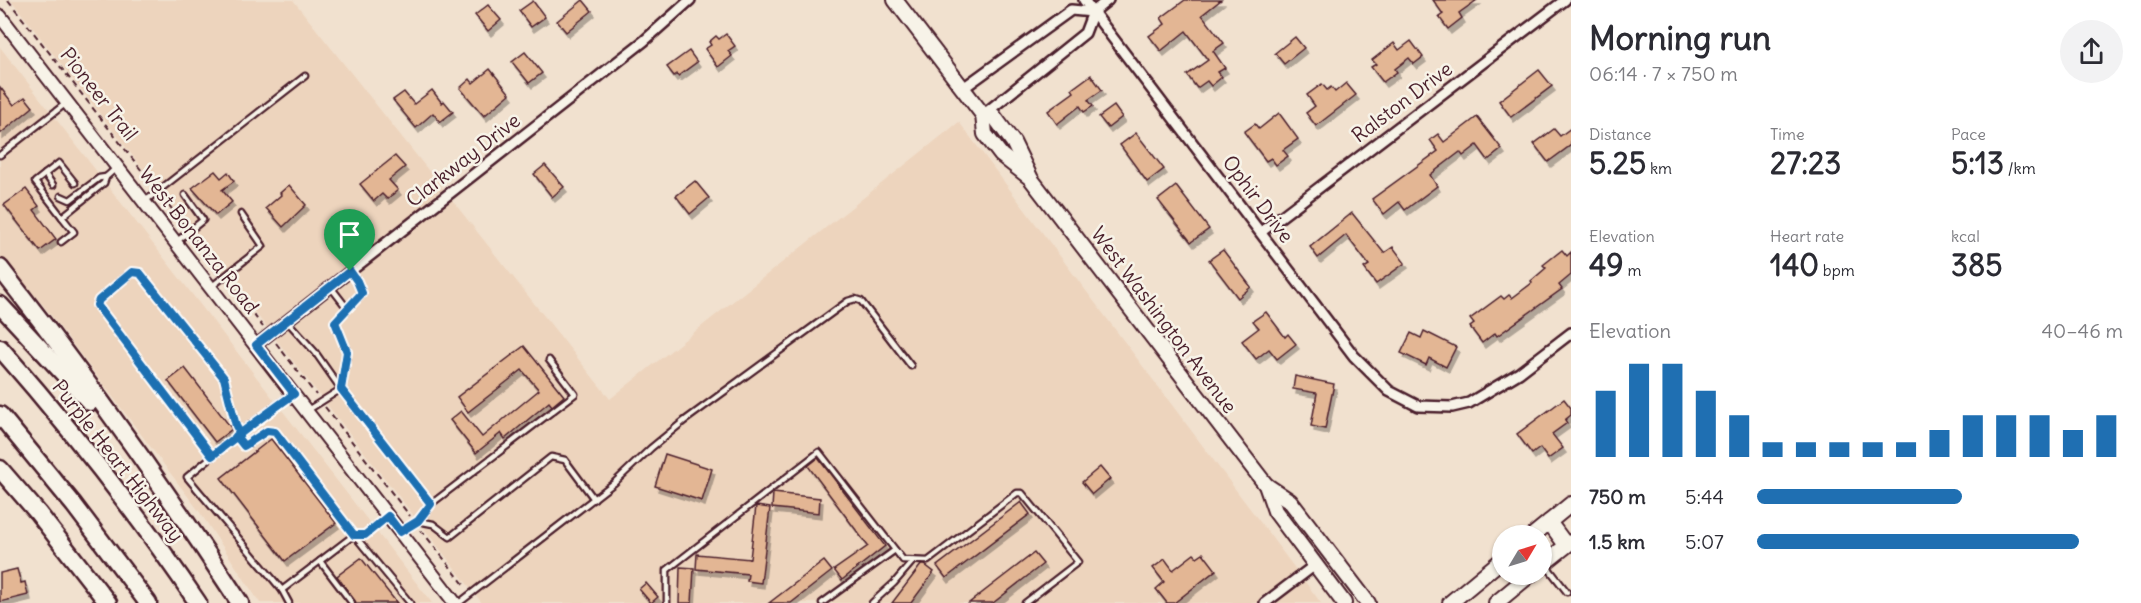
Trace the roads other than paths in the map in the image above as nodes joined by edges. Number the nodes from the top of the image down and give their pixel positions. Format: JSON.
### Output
{"nodes":[{"id":1,"x":690,"y":0,"type":"edge"},
{"id":2,"x":894,"y":0,"type":"edge"},
{"id":3,"x":1084,"y":0,"type":"edge"},
{"id":4,"x":1108,"y":0,"type":"edge"},
{"id":5,"x":1565,"y":0,"type":"edge"},
{"id":6,"x":1093,"y":12,"type":"junction"},
{"id":7,"x":0,"y":16,"type":"edge"},
{"id":8,"x":305,"y":76,"type":"dead end"},
{"id":9,"x":963,"y":89,"type":"junction"},
{"id":10,"x":67,"y":103,"type":"junction"},
{"id":11,"x":983,"y":115,"type":"junction"},
{"id":12,"x":0,"y":155,"type":"edge"},
{"id":13,"x":117,"y":167,"type":"junction"},
{"id":14,"x":45,"y":174,"type":"junction"},
{"id":15,"x":106,"y":177,"type":"junction"},
{"id":16,"x":75,"y":183,"type":"dead end"},
{"id":17,"x":53,"y":185,"type":"dead end"},
{"id":18,"x":185,"y":195,"type":"dead end"},
{"id":19,"x":62,"y":196,"type":"dead end"},
{"id":20,"x":144,"y":202,"type":"junction"},
{"id":21,"x":241,"y":214,"type":"dead end"},
{"id":22,"x":62,"y":217,"type":"junction"},
{"id":23,"x":1261,"y":232,"type":"junction"},
{"id":24,"x":61,"y":242,"type":"dead end"},
{"id":25,"x":176,"y":242,"type":"junction"},
{"id":26,"x":0,"y":268,"type":"edge"},
{"id":27,"x":350,"y":271,"type":"junction"},
{"id":28,"x":330,"y":286,"type":"junction"},
{"id":29,"x":211,"y":287,"type":"junction"},
{"id":30,"x":0,"y":305,"type":"edge"},
{"id":31,"x":347,"y":308,"type":"junction"},
{"id":32,"x":286,"y":321,"type":"junction"},
{"id":33,"x":1571,"y":333,"type":"edge"},
{"id":34,"x":0,"y":341,"type":"edge"},
{"id":35,"x":256,"y":345,"type":"junction"},
{"id":36,"x":0,"y":348,"type":"edge"},
{"id":37,"x":549,"y":360,"type":"dead end"},
{"id":38,"x":911,"y":366,"type":"dead end"},
{"id":39,"x":32,"y":384,"type":"junction"},
{"id":40,"x":341,"y":389,"type":"junction"},
{"id":41,"x":294,"y":394,"type":"junction"},
{"id":42,"x":307,"y":411,"type":"junction"},
{"id":43,"x":0,"y":415,"type":"edge"},
{"id":44,"x":238,"y":434,"type":"junction"},
{"id":45,"x":136,"y":451,"type":"junction"},
{"id":46,"x":212,"y":456,"type":"junction"},
{"id":47,"x":0,"y":469,"type":"edge"},
{"id":48,"x":1266,"y":485,"type":"junction"},
{"id":49,"x":594,"y":499,"type":"junction"},
{"id":50,"x":431,"y":504,"type":"junction"},
{"id":51,"x":1571,"y":504,"type":"edge"},
{"id":52,"x":388,"y":516,"type":"junction"},
{"id":53,"x":416,"y":522,"type":"junction"},
{"id":54,"x":1549,"y":522,"type":"junction"},
{"id":55,"x":1545,"y":525,"type":"edge"},
{"id":56,"x":400,"y":532,"type":"junction"},
{"id":57,"x":354,"y":535,"type":"junction"},
{"id":58,"x":1569,"y":544,"type":"edge"},
{"id":59,"x":895,"y":550,"type":"junction"},
{"id":60,"x":1552,"y":557,"type":"edge"},
{"id":61,"x":320,"y":561,"type":"junction"},
{"id":62,"x":913,"y":561,"type":"junction"},
{"id":63,"x":1315,"y":565,"type":"junction"},
{"id":64,"x":1492,"y":569,"type":"edge"},
{"id":65,"x":1552,"y":574,"type":"edge"},
{"id":66,"x":1518,"y":585,"type":"edge"},
{"id":67,"x":282,"y":590,"type":"junction"},
{"id":68,"x":1567,"y":592,"type":"dead end"},
{"id":69,"x":1341,"y":602,"type":"edge"},
{"id":70,"x":108,"y":603,"type":"edge"},
{"id":71,"x":148,"y":603,"type":"edge"},
{"id":72,"x":198,"y":603,"type":"edge"},
{"id":73,"x":240,"y":603,"type":"edge"},
{"id":74,"x":290,"y":603,"type":"edge"},
{"id":75,"x":352,"y":603,"type":"edge"},
{"id":76,"x":410,"y":603,"type":"edge"},
{"id":77,"x":457,"y":603,"type":"edge"},
{"id":78,"x":668,"y":603,"type":"edge"},
{"id":79,"x":822,"y":603,"type":"edge"},
{"id":80,"x":872,"y":603,"type":"edge"},
{"id":81,"x":1025,"y":603,"type":"edge"},
{"id":82,"x":1265,"y":603,"type":"edge"},
{"id":83,"x":1368,"y":603,"type":"edge"},
{"id":84,"x":1450,"y":603,"type":"edge"},
{"id":85,"x":1496,"y":603,"type":"edge"}],
"edges":[{"from":1,"to":27,"type":"street","name":"Clarkway Drive"},
{"from":2,"to":9,"type":"main road","name":"West Washington Avenue"},
{"from":3,"to":6,"type":"street","name":"Ophir Drive"},
{"from":4,"to":6,"type":"street"},
{"from":5,"to":23,"type":"street","name":"Ralston Drive"},
{"from":6,"to":9,"type":"street"},
{"from":6,"to":11,"type":"street"},
{"from":6,"to":23,"type":"street","name":"Ophir Drive"},
{"from":7,"to":10,"type":"main road","name":"West Bonanza Road"},
{"from":8,"to":20,"type":"lane"},
{"from":9,"to":11,"type":"main road","name":"West Washington Avenue"},
{"from":10,"to":12,"type":"lane"},
{"from":10,"to":13,"type":"main road","name":"West Bonanza Road"},
{"from":11,"to":48,"type":"main road","name":"West Washington Avenue"},
{"from":13,"to":15,"type":"lane"},
{"from":13,"to":20,"type":"main road","name":"West Bonanza Road"},
{"from":14,"to":16,"type":"lane"},
{"from":14,"to":17,"type":"lane"},
{"from":14,"to":22,"type":"lane"},
{"from":15,"to":19,"type":"lane"},
{"from":15,"to":22,"type":"lane"},
{"from":18,"to":25,"type":"lane"},
{"from":20,"to":25,"type":"main road","name":"West Bonanza Road"},
{"from":21,"to":29,"type":"lane"},
{"from":22,"to":24,"type":"lane"},
{"from":23,"to":33,"type":"street","name":"Ophir Drive"},
{"from":25,"to":29,"type":"main road","name":"West Bonanza Road"},
{"from":26,"to":45,"type":"highway"},
{"from":27,"to":28,"type":"street","name":"Clarkway Drive"},
{"from":27,"to":31,"type":"lane"},
{"from":28,"to":31,"type":"lane"},
{"from":28,"to":32,"type":"street","name":"Clarkway Drive"},
{"from":29,"to":35,"type":"main road","name":"West Bonanza Road"},
{"from":30,"to":45,"type":"highway"},
{"from":31,"to":40,"type":"lane"},
{"from":32,"to":35,"type":"street","name":"Clarkway Drive"},
{"from":32,"to":40,"type":"lane"},
{"from":34,"to":39,"type":"highway"},
{"from":35,"to":41,"type":"main road","name":"West Bonanza Road"},
{"from":36,"to":39,"type":"highway","name":"Purple Heart Highway"},
{"from":37,"to":50,"type":"lane"},
{"from":38,"to":49,"type":"lane"},
{"from":39,"to":72,"type":"highway","name":"Purple Heart Highway"},
{"from":40,"to":42,"type":"lane"},
{"from":40,"to":50,"type":"lane"},
{"from":41,"to":42,"type":"main road","name":"West Bonanza Road"},
{"from":41,"to":44,"type":"lane"},
{"from":42,"to":52,"type":"main road","name":"West Bonanza Road"},
{"from":43,"to":71,"type":"highway"},
{"from":44,"to":46,"type":"lane"},
{"from":44,"to":46,"type":"lane"},
{"from":44,"to":57,"type":"lane"},
{"from":45,"to":73,"type":"highway"},
{"from":46,"to":67,"type":"lane"},
{"from":47,"to":70,"type":"highway"},
{"from":48,"to":63,"type":"main road","name":"West Washington Avenue"},
{"from":48,"to":83,"type":"main road","name":"West Washington Avenue"},
{"from":49,"to":53,"type":"lane"},
{"from":49,"to":77,"type":"lane"},
{"from":50,"to":53,"type":"lane"},
{"from":51,"to":54,"type":"main road"},
{"from":52,"to":56,"type":"main road","name":"West Bonanza Road"},
{"from":52,"to":57,"type":"lane"},
{"from":53,"to":56,"type":"lane"},
{"from":54,"to":55,"type":"main road"},
{"from":54,"to":58,"type":"main road"},
{"from":56,"to":77,"type":"main road","name":"West Bonanza Road"},
{"from":57,"to":61,"type":"lane"},
{"from":57,"to":76,"type":"lane"},
{"from":58,"to":60,"type":"main road"},
{"from":59,"to":62,"type":"lane"},
{"from":59,"to":78,"type":"lane"},
{"from":59,"to":79,"type":"lane"},
{"from":61,"to":67,"type":"lane"},
{"from":61,"to":75,"type":"lane"},
{"from":62,"to":80,"type":"lane"},
{"from":62,"to":81,"type":"lane"},
{"from":63,"to":69,"type":"main road","name":"West Washington Avenue"},
{"from":63,"to":82,"type":"street"},
{"from":64,"to":84,"type":"main road"},
{"from":65,"to":68,"type":"lane"},
{"from":66,"to":85,"type":"main road"},
{"from":67,"to":74,"type":"lane"}]}
